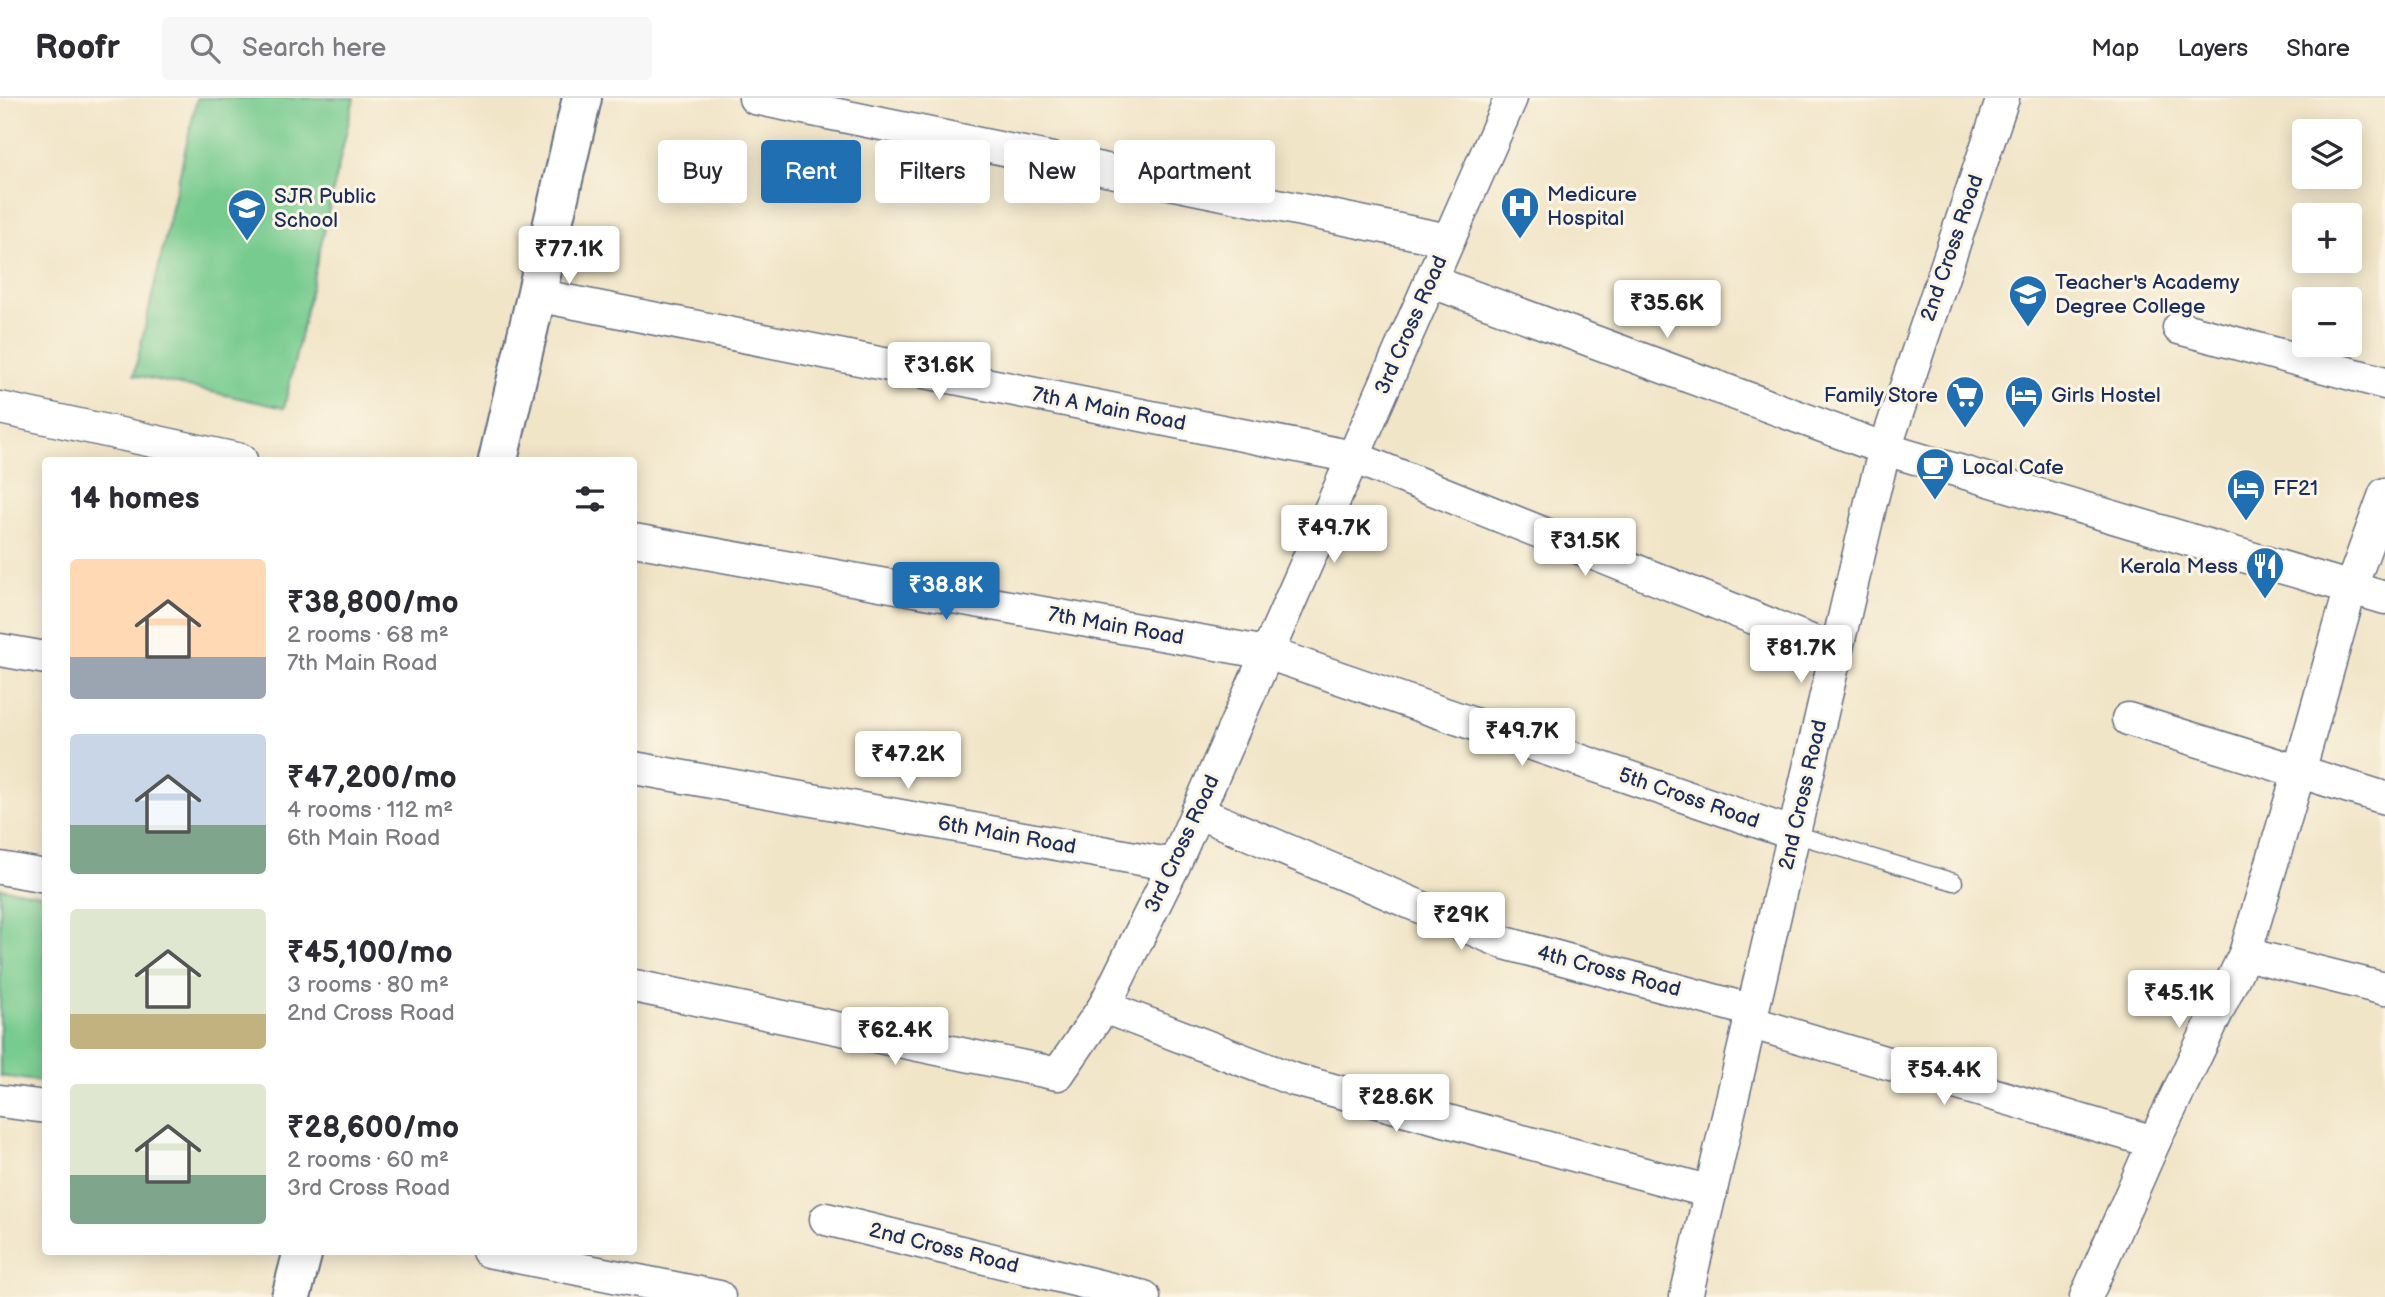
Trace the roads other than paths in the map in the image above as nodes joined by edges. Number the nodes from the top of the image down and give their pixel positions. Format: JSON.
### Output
{"nodes":[{"id":1,"x":582,"y":98,"type":"edge"},
{"id":2,"x":755,"y":98,"type":"edge"},
{"id":3,"x":1511,"y":98,"type":"edge"},
{"id":4,"x":2003,"y":98,"type":"edge"},
{"id":5,"x":1448,"y":240,"type":"junction"},
{"id":6,"x":1430,"y":281,"type":"junction"},
{"id":7,"x":536,"y":295,"type":"junction"},
{"id":8,"x":2179,"y":328,"type":"dead end"},
{"id":9,"x":2385,"y":383,"type":"edge"},
{"id":10,"x":0,"y":408,"type":"edge"},
{"id":11,"x":1885,"y":449,"type":"junction"},
{"id":12,"x":228,"y":457,"type":"edge"},
{"id":13,"x":499,"y":457,"type":"edge"},
{"id":14,"x":1353,"y":457,"type":"junction"},
{"id":15,"x":2385,"y":494,"type":"edge"},
{"id":16,"x":637,"y":541,"type":"edge"},
{"id":17,"x":2351,"y":587,"type":"junction"},
{"id":18,"x":2385,"y":598,"type":"edge"},
{"id":19,"x":0,"y":650,"type":"edge"},
{"id":20,"x":1836,"y":651,"type":"junction"},
{"id":21,"x":1267,"y":653,"type":"junction"},
{"id":22,"x":42,"y":657,"type":"edge"},
{"id":23,"x":2128,"y":719,"type":"dead end"},
{"id":24,"x":637,"y":769,"type":"edge"},
{"id":25,"x":2299,"y":772,"type":"junction"},
{"id":26,"x":2385,"y":798,"type":"edge"},
{"id":27,"x":1197,"y":812,"type":"junction"},
{"id":28,"x":1794,"y":834,"type":"junction"},
{"id":29,"x":1174,"y":865,"type":"junction"},
{"id":30,"x":0,"y":868,"type":"edge"},
{"id":31,"x":42,"y":875,"type":"edge"},
{"id":32,"x":1954,"y":882,"type":"dead end"},
{"id":33,"x":2245,"y":954,"type":"junction"},
{"id":34,"x":637,"y":987,"type":"edge"},
{"id":35,"x":2385,"y":989,"type":"edge"},
{"id":36,"x":1104,"y":1007,"type":"junction"},
{"id":37,"x":1751,"y":1016,"type":"junction"},
{"id":38,"x":0,"y":1101,"type":"edge"},
{"id":39,"x":42,"y":1106,"type":"edge"},
{"id":40,"x":2154,"y":1142,"type":"junction"},
{"id":41,"x":1711,"y":1192,"type":"junction"},
{"id":42,"x":826,"y":1219,"type":"dead end"},
{"id":43,"x":302,"y":1255,"type":"edge"},
{"id":44,"x":508,"y":1255,"type":"edge"},
{"id":45,"x":291,"y":1297,"type":"edge"},
{"id":46,"x":719,"y":1297,"type":"edge"},
{"id":47,"x":1144,"y":1297,"type":"edge"},
{"id":48,"x":1686,"y":1297,"type":"edge"},
{"id":49,"x":2086,"y":1297,"type":"edge"}],
"edges":[{"from":1,"to":7,"type":"street"},
{"from":2,"to":5,"type":"street"},
{"from":3,"to":5,"type":"street","name":"3rd Cross Road"},
{"from":4,"to":11,"type":"street","name":"2nd Cross Road"},
{"from":5,"to":6,"type":"street","name":"3rd Cross Road"},
{"from":6,"to":11,"type":"street"},
{"from":6,"to":14,"type":"street","name":"3rd Cross Road"},
{"from":7,"to":13,"type":"street"},
{"from":7,"to":14,"type":"street","name":"7th A Main Road"},
{"from":8,"to":9,"type":"street"},
{"from":10,"to":12,"type":"street"},
{"from":11,"to":17,"type":"street"},
{"from":11,"to":20,"type":"street","name":"2nd Cross Road"},
{"from":14,"to":20,"type":"street","name":"7th A Main Road"},
{"from":14,"to":21,"type":"street","name":"3rd Cross Road"},
{"from":15,"to":17,"type":"street"},
{"from":16,"to":21,"type":"street","name":"7th Main Road"},
{"from":17,"to":18,"type":"street"},
{"from":17,"to":25,"type":"street"},
{"from":19,"to":22,"type":"street"},
{"from":20,"to":28,"type":"street","name":"2nd Cross Road"},
{"from":21,"to":27,"type":"street","name":"3rd Cross Road"},
{"from":21,"to":28,"type":"street","name":"5th Cross Road"},
{"from":23,"to":25,"type":"street"},
{"from":24,"to":29,"type":"street","name":"6th Main Road"},
{"from":25,"to":26,"type":"street"},
{"from":25,"to":33,"type":"street"},
{"from":27,"to":29,"type":"street","name":"3rd Cross Road"},
{"from":27,"to":37,"type":"street","name":"4th Cross Road"},
{"from":28,"to":32,"type":"lane"},
{"from":28,"to":37,"type":"street","name":"2nd Cross Road"},
{"from":29,"to":36,"type":"street","name":"3rd Cross Road"},
{"from":30,"to":31,"type":"street"},
{"from":33,"to":35,"type":"street"},
{"from":33,"to":40,"type":"street"},
{"from":34,"to":36,"type":"street","name":"3rd Cross Road"},
{"from":36,"to":41,"type":"street"},
{"from":37,"to":40,"type":"street","name":"4th Cross Road"},
{"from":37,"to":41,"type":"street","name":"2nd Cross Road"},
{"from":38,"to":39,"type":"street"},
{"from":40,"to":49,"type":"street"},
{"from":41,"to":48,"type":"street","name":"2nd Cross Road"},
{"from":42,"to":47,"type":"street","name":"2nd Cross Road"},
{"from":43,"to":45,"type":"street"},
{"from":44,"to":46,"type":"street"}]}
